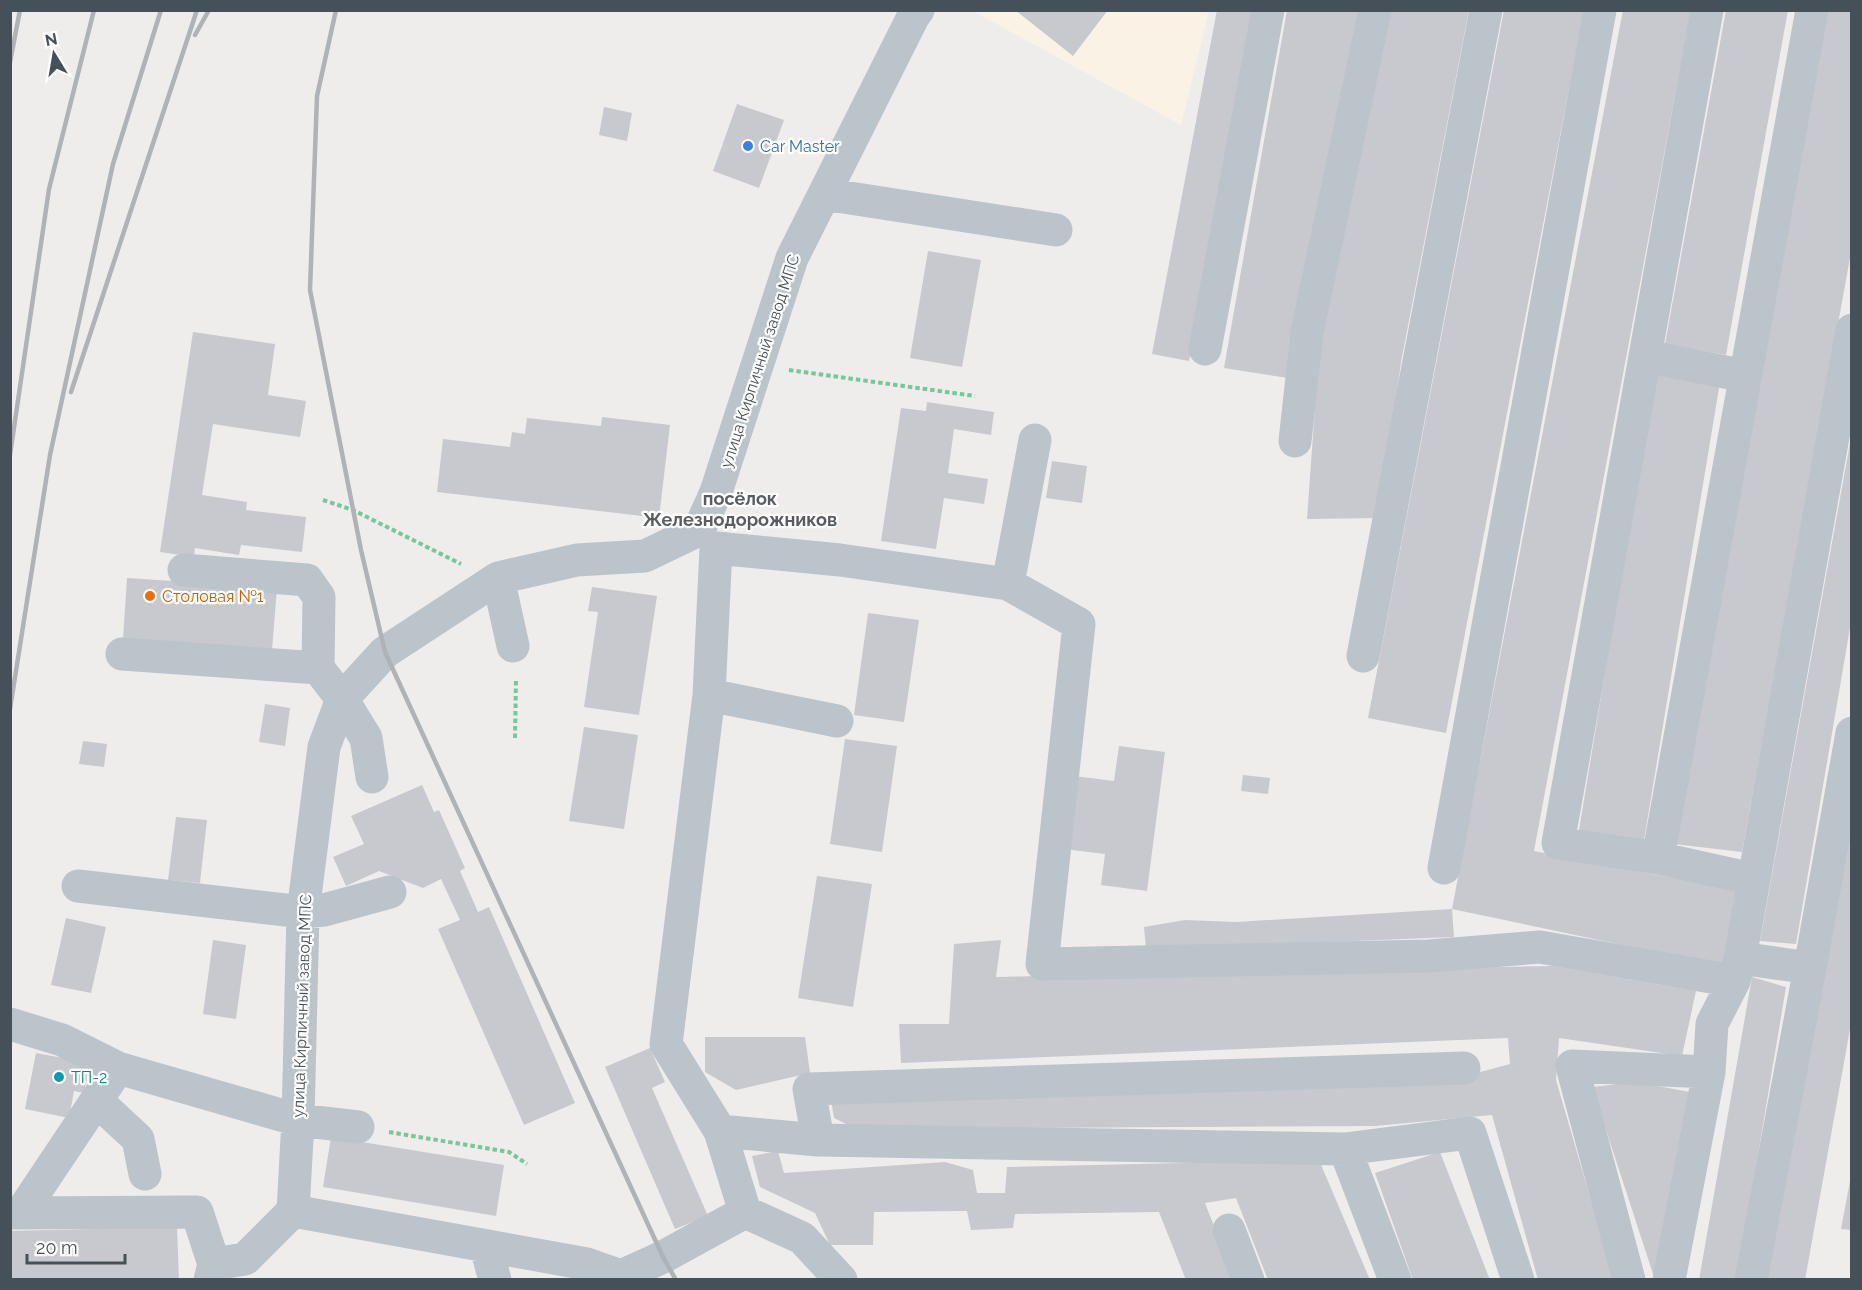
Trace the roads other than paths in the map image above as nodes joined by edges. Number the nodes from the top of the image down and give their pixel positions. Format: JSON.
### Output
{"nodes":[{"id":1,"x":918,"y":10,"type":"edge"},
{"id":2,"x":1268,"y":10,"type":"edge"},
{"id":3,"x":1375,"y":10,"type":"edge"},
{"id":4,"x":1486,"y":10,"type":"edge"},
{"id":5,"x":1600,"y":10,"type":"edge"},
{"id":6,"x":1707,"y":10,"type":"edge"},
{"id":7,"x":1812,"y":10,"type":"edge"},
{"id":8,"x":824,"y":194,"type":"junction"},
{"id":9,"x":1056,"y":230,"type":"dead end"},
{"id":10,"x":1851,"y":330,"type":"edge"},
{"id":11,"x":1205,"y":349,"type":"dead end"},
{"id":12,"x":1645,"y":356,"type":"junction"},
{"id":13,"x":1745,"y":376,"type":"junction"},
{"id":14,"x":1035,"y":440,"type":"dead end"},
{"id":15,"x":1295,"y":441,"type":"dead end"},
{"id":16,"x":707,"y":539,"type":"junction"},
{"id":17,"x":184,"y":570,"type":"dead end"},
{"id":18,"x":498,"y":578,"type":"junction"},
{"id":19,"x":1008,"y":584,"type":"junction"},
{"id":20,"x":513,"y":646,"type":"road end"},
{"id":21,"x":122,"y":654,"type":"dead end"},
{"id":22,"x":1363,"y":656,"type":"dead end"},
{"id":23,"x":318,"y":668,"type":"junction"},
{"id":24,"x":709,"y":695,"type":"junction"},
{"id":25,"x":342,"y":699,"type":"junction"},
{"id":26,"x":837,"y":721,"type":"dead end"},
{"id":27,"x":1851,"y":733,"type":"edge"},
{"id":28,"x":372,"y":777,"type":"dead end"},
{"id":29,"x":1658,"y":858,"type":"junction"},
{"id":30,"x":1444,"y":868,"type":"dead end"},
{"id":31,"x":1753,"y":879,"type":"junction"},
{"id":32,"x":78,"y":886,"type":"dead end"},
{"id":33,"x":390,"y":892,"type":"dead end"},
{"id":34,"x":303,"y":912,"type":"junction"},
{"id":35,"x":1810,"y":968,"type":"junction"},
{"id":36,"x":1737,"y":969,"type":"junction"},
{"id":37,"x":10,"y":1024,"type":"edge"},
{"id":38,"x":118,"y":1068,"type":"junction"},
{"id":39,"x":1464,"y":1068,"type":"dead end"},
{"id":40,"x":1709,"y":1072,"type":"junction"},
{"id":41,"x":97,"y":1101,"type":"junction"},
{"id":42,"x":298,"y":1120,"type":"junction"},
{"id":43,"x":358,"y":1127,"type":"road end"},
{"id":44,"x":720,"y":1131,"type":"junction"},
{"id":45,"x":818,"y":1140,"type":"junction"},
{"id":46,"x":1345,"y":1149,"type":"junction"},
{"id":47,"x":145,"y":1174,"type":"dead end"},
{"id":48,"x":292,"y":1211,"type":"junction"},
{"id":49,"x":745,"y":1212,"type":"junction"},
{"id":50,"x":16,"y":1213,"type":"edge"},
{"id":51,"x":1229,"y":1230,"type":"dead end"},
{"id":52,"x":486,"y":1247,"type":"junction"},
{"id":53,"x":229,"y":1270,"type":"edge"},
{"id":54,"x":622,"y":1278,"type":"edge"},
{"id":55,"x":495,"y":1280,"type":"edge"},
{"id":56,"x":841,"y":1280,"type":"edge"},
{"id":57,"x":1248,"y":1280,"type":"edge"},
{"id":58,"x":1395,"y":1280,"type":"edge"},
{"id":59,"x":1518,"y":1280,"type":"edge"},
{"id":60,"x":1629,"y":1280,"type":"edge"},
{"id":61,"x":1669,"y":1280,"type":"edge"},
{"id":62,"x":1751,"y":1280,"type":"edge"}],
"edges":[{"from":1,"to":8,"type":"street","name":"улица Кирпичный завод МПС"},
{"from":2,"to":11,"type":"street"},
{"from":3,"to":15,"type":"street"},
{"from":4,"to":22,"type":"street"},
{"from":5,"to":30,"type":"street"},
{"from":6,"to":12,"type":"street"},
{"from":7,"to":13,"type":"street"},
{"from":8,"to":9,"type":"street"},
{"from":8,"to":16,"type":"street","name":"улица Кирпичный завод МПС"},
{"from":10,"to":31,"type":"street"},
{"from":12,"to":13,"type":"street"},
{"from":12,"to":29,"type":"street"},
{"from":13,"to":29,"type":"street"},
{"from":14,"to":19,"type":"street"},
{"from":16,"to":18,"type":"street","name":"улица Кирпичный завод МПС"},
{"from":16,"to":19,"type":"street"},
{"from":16,"to":24,"type":"street"},
{"from":17,"to":23,"type":"street"},
{"from":18,"to":20,"type":"street"},
{"from":18,"to":25,"type":"street","name":"улица Кирпичный завод МПС"},
{"from":19,"to":36,"type":"street"},
{"from":21,"to":23,"type":"street"},
{"from":23,"to":25,"type":"street"},
{"from":24,"to":26,"type":"street"},
{"from":24,"to":44,"type":"street"},
{"from":25,"to":28,"type":"street"},
{"from":25,"to":34,"type":"street","name":"улица Кирпичный завод МПС"},
{"from":27,"to":35,"type":"street"},
{"from":29,"to":31,"type":"street"},
{"from":31,"to":36,"type":"street"},
{"from":32,"to":34,"type":"street"},
{"from":33,"to":34,"type":"street"},
{"from":34,"to":42,"type":"street","name":"улица Кирпичный завод МПС"},
{"from":35,"to":36,"type":"street"},
{"from":35,"to":62,"type":"street"},
{"from":36,"to":40,"type":"street"},
{"from":37,"to":38,"type":"street"},
{"from":38,"to":41,"type":"street"},
{"from":38,"to":42,"type":"street"},
{"from":39,"to":45,"type":"street"},
{"from":40,"to":60,"type":"street"},
{"from":40,"to":61,"type":"street"},
{"from":41,"to":47,"type":"street"},
{"from":41,"to":50,"type":"street"},
{"from":42,"to":43,"type":"street"},
{"from":42,"to":48,"type":"street","name":"улица Кирпичный завод МПС"},
{"from":44,"to":45,"type":"street"},
{"from":44,"to":49,"type":"street"},
{"from":45,"to":46,"type":"street"},
{"from":46,"to":58,"type":"street"},
{"from":46,"to":59,"type":"street"},
{"from":48,"to":52,"type":"street"},
{"from":48,"to":53,"type":"street"},
{"from":49,"to":54,"type":"street"},
{"from":49,"to":56,"type":"street"},
{"from":50,"to":53,"type":"street"},
{"from":51,"to":57,"type":"street"},
{"from":52,"to":54,"type":"street"},
{"from":52,"to":55,"type":"street"}]}
